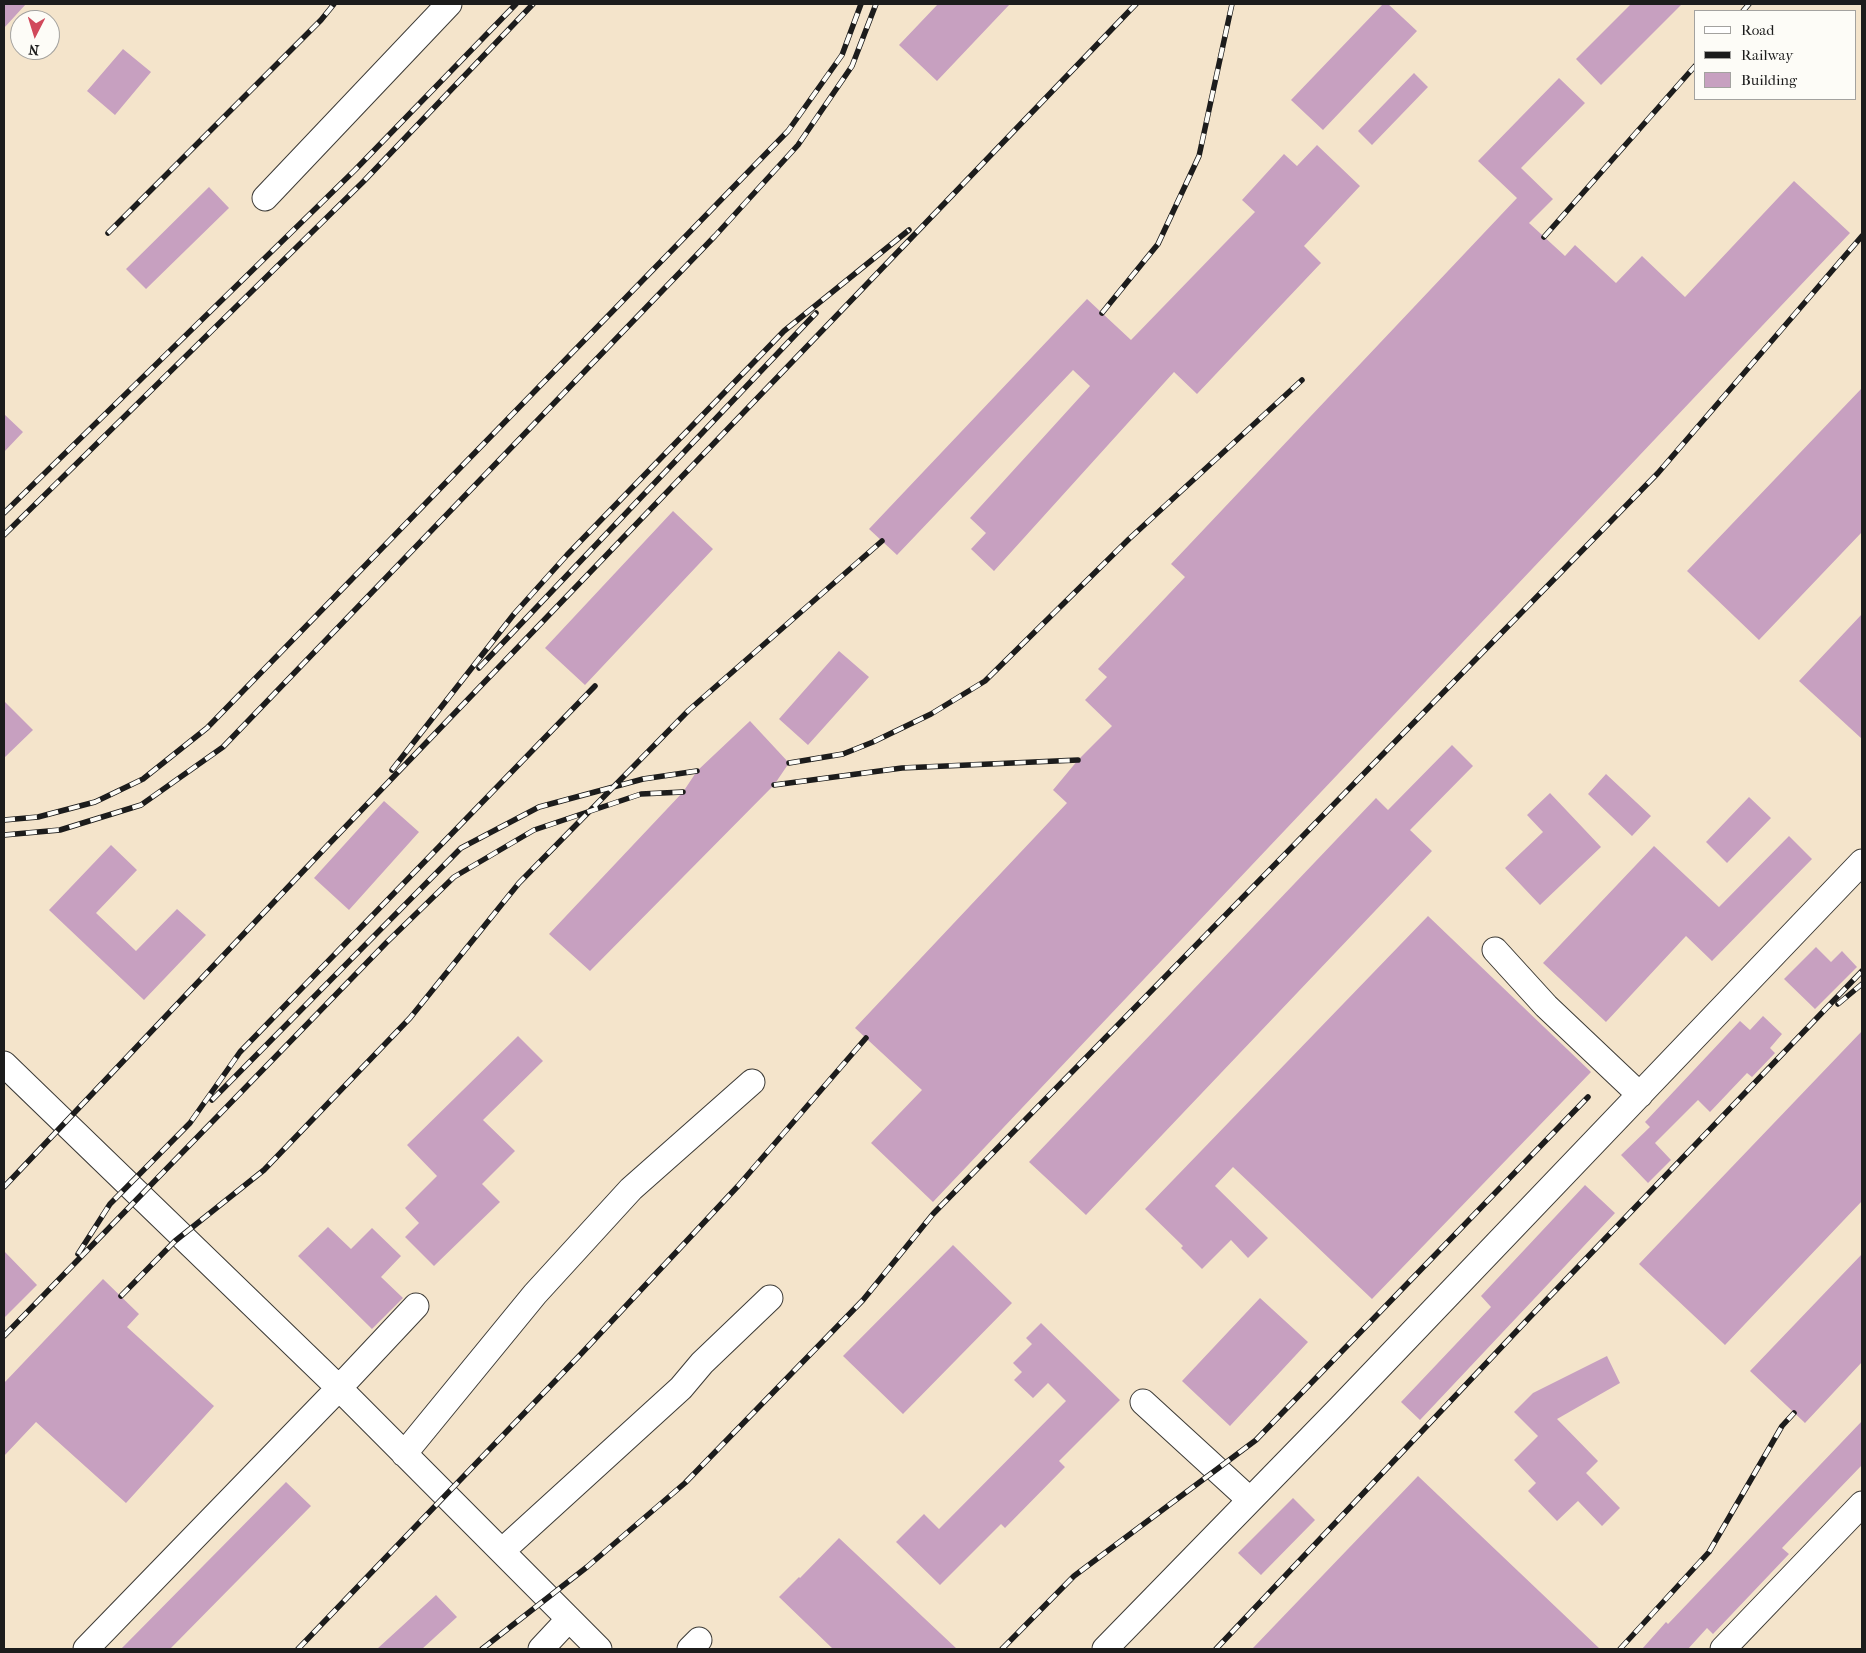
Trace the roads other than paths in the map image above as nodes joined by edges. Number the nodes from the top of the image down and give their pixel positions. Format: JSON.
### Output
{"nodes":[{"id":1,"x":449,"y":4,"type":"edge"},
{"id":2,"x":265,"y":198,"type":"dead end"},
{"id":3,"x":1862,"y":862,"type":"edge"},
{"id":4,"x":1495,"y":950,"type":"dead end"},
{"id":5,"x":4,"y":1064,"type":"edge"},
{"id":6,"x":752,"y":1082,"type":"dead end"},
{"id":7,"x":1640,"y":1094,"type":"junction"},
{"id":8,"x":770,"y":1298,"type":"dead end"},
{"id":9,"x":416,"y":1306,"type":"dead end"},
{"id":10,"x":339,"y":1388,"type":"junction"},
{"id":11,"x":1143,"y":1402,"type":"dead end"},
{"id":12,"x":404,"y":1454,"type":"junction"},
{"id":13,"x":1250,"y":1500,"type":"junction"},
{"id":14,"x":1862,"y":1504,"type":"edge"},
{"id":15,"x":502,"y":1551,"type":"junction"},
{"id":16,"x":569,"y":1619,"type":"junction"},
{"id":17,"x":86,"y":1649,"type":"edge"},
{"id":18,"x":541,"y":1649,"type":"edge"},
{"id":19,"x":599,"y":1649,"type":"edge"},
{"id":20,"x":1105,"y":1649,"type":"edge"},
{"id":21,"x":1723,"y":1649,"type":"edge"}],
"edges":[{"from":1,"to":2,"type":"street"},
{"from":3,"to":7,"type":"street"},
{"from":4,"to":7,"type":"street"},
{"from":5,"to":10,"type":"street"},
{"from":6,"to":12,"type":"street"},
{"from":7,"to":13,"type":"street"},
{"from":8,"to":15,"type":"street"},
{"from":9,"to":10,"type":"street"},
{"from":10,"to":12,"type":"street"},
{"from":10,"to":17,"type":"street"},
{"from":11,"to":13,"type":"street"},
{"from":12,"to":15,"type":"street"},
{"from":13,"to":20,"type":"street"},
{"from":14,"to":21,"type":"street"},
{"from":15,"to":16,"type":"street"},
{"from":16,"to":18,"type":"street"},
{"from":16,"to":19,"type":"street"}]}
